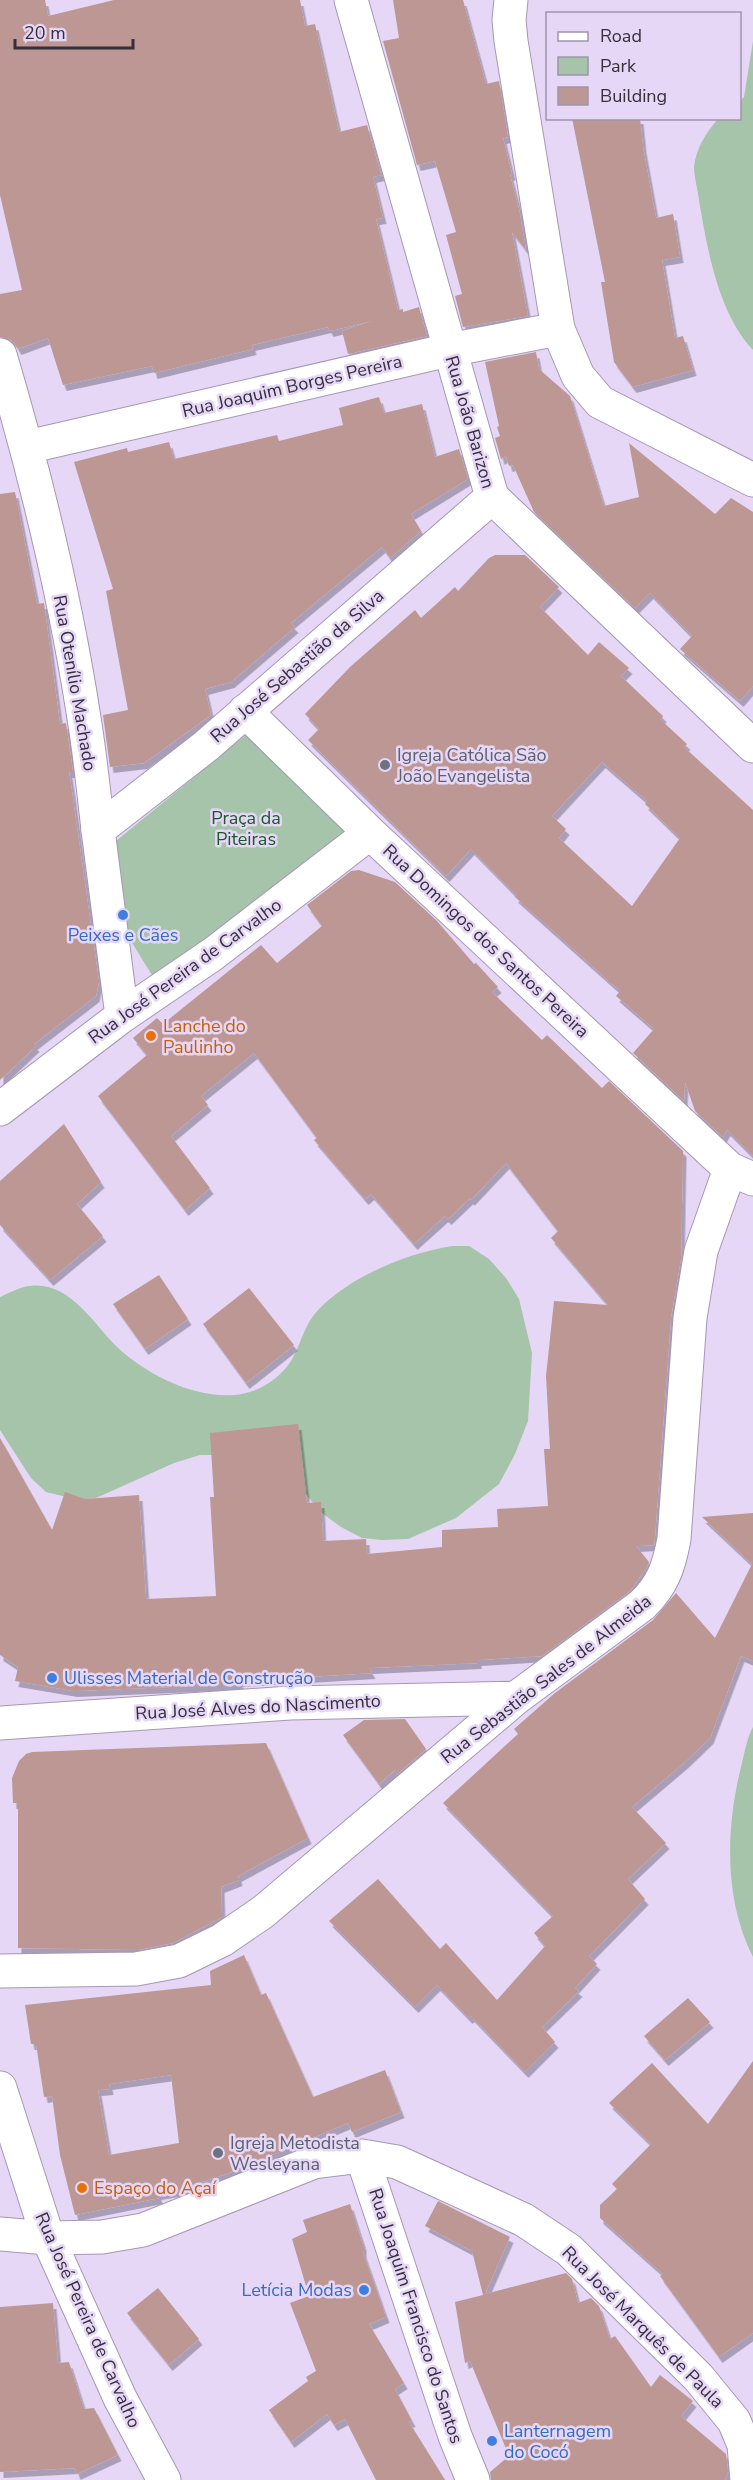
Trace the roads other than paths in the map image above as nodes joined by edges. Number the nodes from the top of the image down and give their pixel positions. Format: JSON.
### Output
{"nodes":[{"id":1,"x":351,"y":0,"type":"edge"},
{"id":2,"x":511,"y":0,"type":"edge"},
{"id":3,"x":558,"y":329,"type":"junction"},
{"id":4,"x":449,"y":350,"type":"junction"},
{"id":5,"x":0,"y":355,"type":"edge"},
{"id":6,"x":27,"y":447,"type":"junction"},
{"id":7,"x":753,"y":480,"type":"edge"},
{"id":8,"x":492,"y":497,"type":"junction"},
{"id":9,"x":245,"y":711,"type":"junction"},
{"id":10,"x":753,"y":746,"type":"edge"},
{"id":11,"x":98,"y":831,"type":"junction"},
{"id":12,"x":370,"y":833,"type":"junction"},
{"id":13,"x":122,"y":1016,"type":"junction"},
{"id":14,"x":0,"y":1108,"type":"edge"},
{"id":15,"x":741,"y":1174,"type":"edge"},
{"id":16,"x":516,"y":1698,"type":"junction"},
{"id":17,"x":0,"y":1723,"type":"edge"},
{"id":18,"x":0,"y":1971,"type":"edge"},
{"id":19,"x":0,"y":2088,"type":"edge"},
{"id":20,"x":362,"y":2156,"type":"junction"},
{"id":21,"x":0,"y":2234,"type":"edge"},
{"id":22,"x":48,"y":2238,"type":"junction"},
{"id":23,"x":164,"y":2480,"type":"edge"},
{"id":24,"x":473,"y":2480,"type":"edge"},
{"id":25,"x":747,"y":2480,"type":"edge"}],
"edges":[{"from":1,"to":4,"type":"street","name":"Rua João Barizon"},
{"from":2,"to":3,"type":"street"},
{"from":3,"to":4,"type":"street","name":"Rua Joaquim Borges Pereira"},
{"from":3,"to":7,"type":"street"},
{"from":4,"to":6,"type":"street","name":"Rua Joaquim Borges Pereira"},
{"from":4,"to":8,"type":"street","name":"Rua João Barizon"},
{"from":5,"to":6,"type":"street","name":"Rua Otenílio Machado"},
{"from":6,"to":11,"type":"street","name":"Rua Otenílio Machado"},
{"from":8,"to":9,"type":"street","name":"Rua José Sebastião da Silva"},
{"from":8,"to":10,"type":"street","name":"Rua João Barizon"},
{"from":9,"to":11,"type":"street","name":"Rua José Sebastião da Silva"},
{"from":9,"to":12,"type":"street","name":"Rua Domingos dos Santos Pereira"},
{"from":11,"to":13,"type":"street","name":"Rua Otenílio Machado"},
{"from":12,"to":13,"type":"street","name":"Rua José Pereira de Carvalho"},
{"from":12,"to":15,"type":"street","name":"Rua Domingos dos Santos Pereira"},
{"from":13,"to":14,"type":"street","name":"Rua José Pereira de Carvalho"},
{"from":15,"to":16,"type":"street","name":"Rua Sebastião Sales de Almeida"},
{"from":16,"to":17,"type":"street","name":"Rua José Alves do Nascimento"},
{"from":16,"to":18,"type":"street","name":"Rua Sebastião Sales de Almeida"},
{"from":19,"to":22,"type":"street","name":"Rua José Pereira de Carvalho"},
{"from":20,"to":22,"type":"street"},
{"from":20,"to":24,"type":"street","name":"Rua Joaquim Francisco do Santos"},
{"from":20,"to":25,"type":"street","name":"Rua José Marquês de Paula"},
{"from":21,"to":22,"type":"street"},
{"from":22,"to":23,"type":"street","name":"Rua José Pereira de Carvalho"}]}
